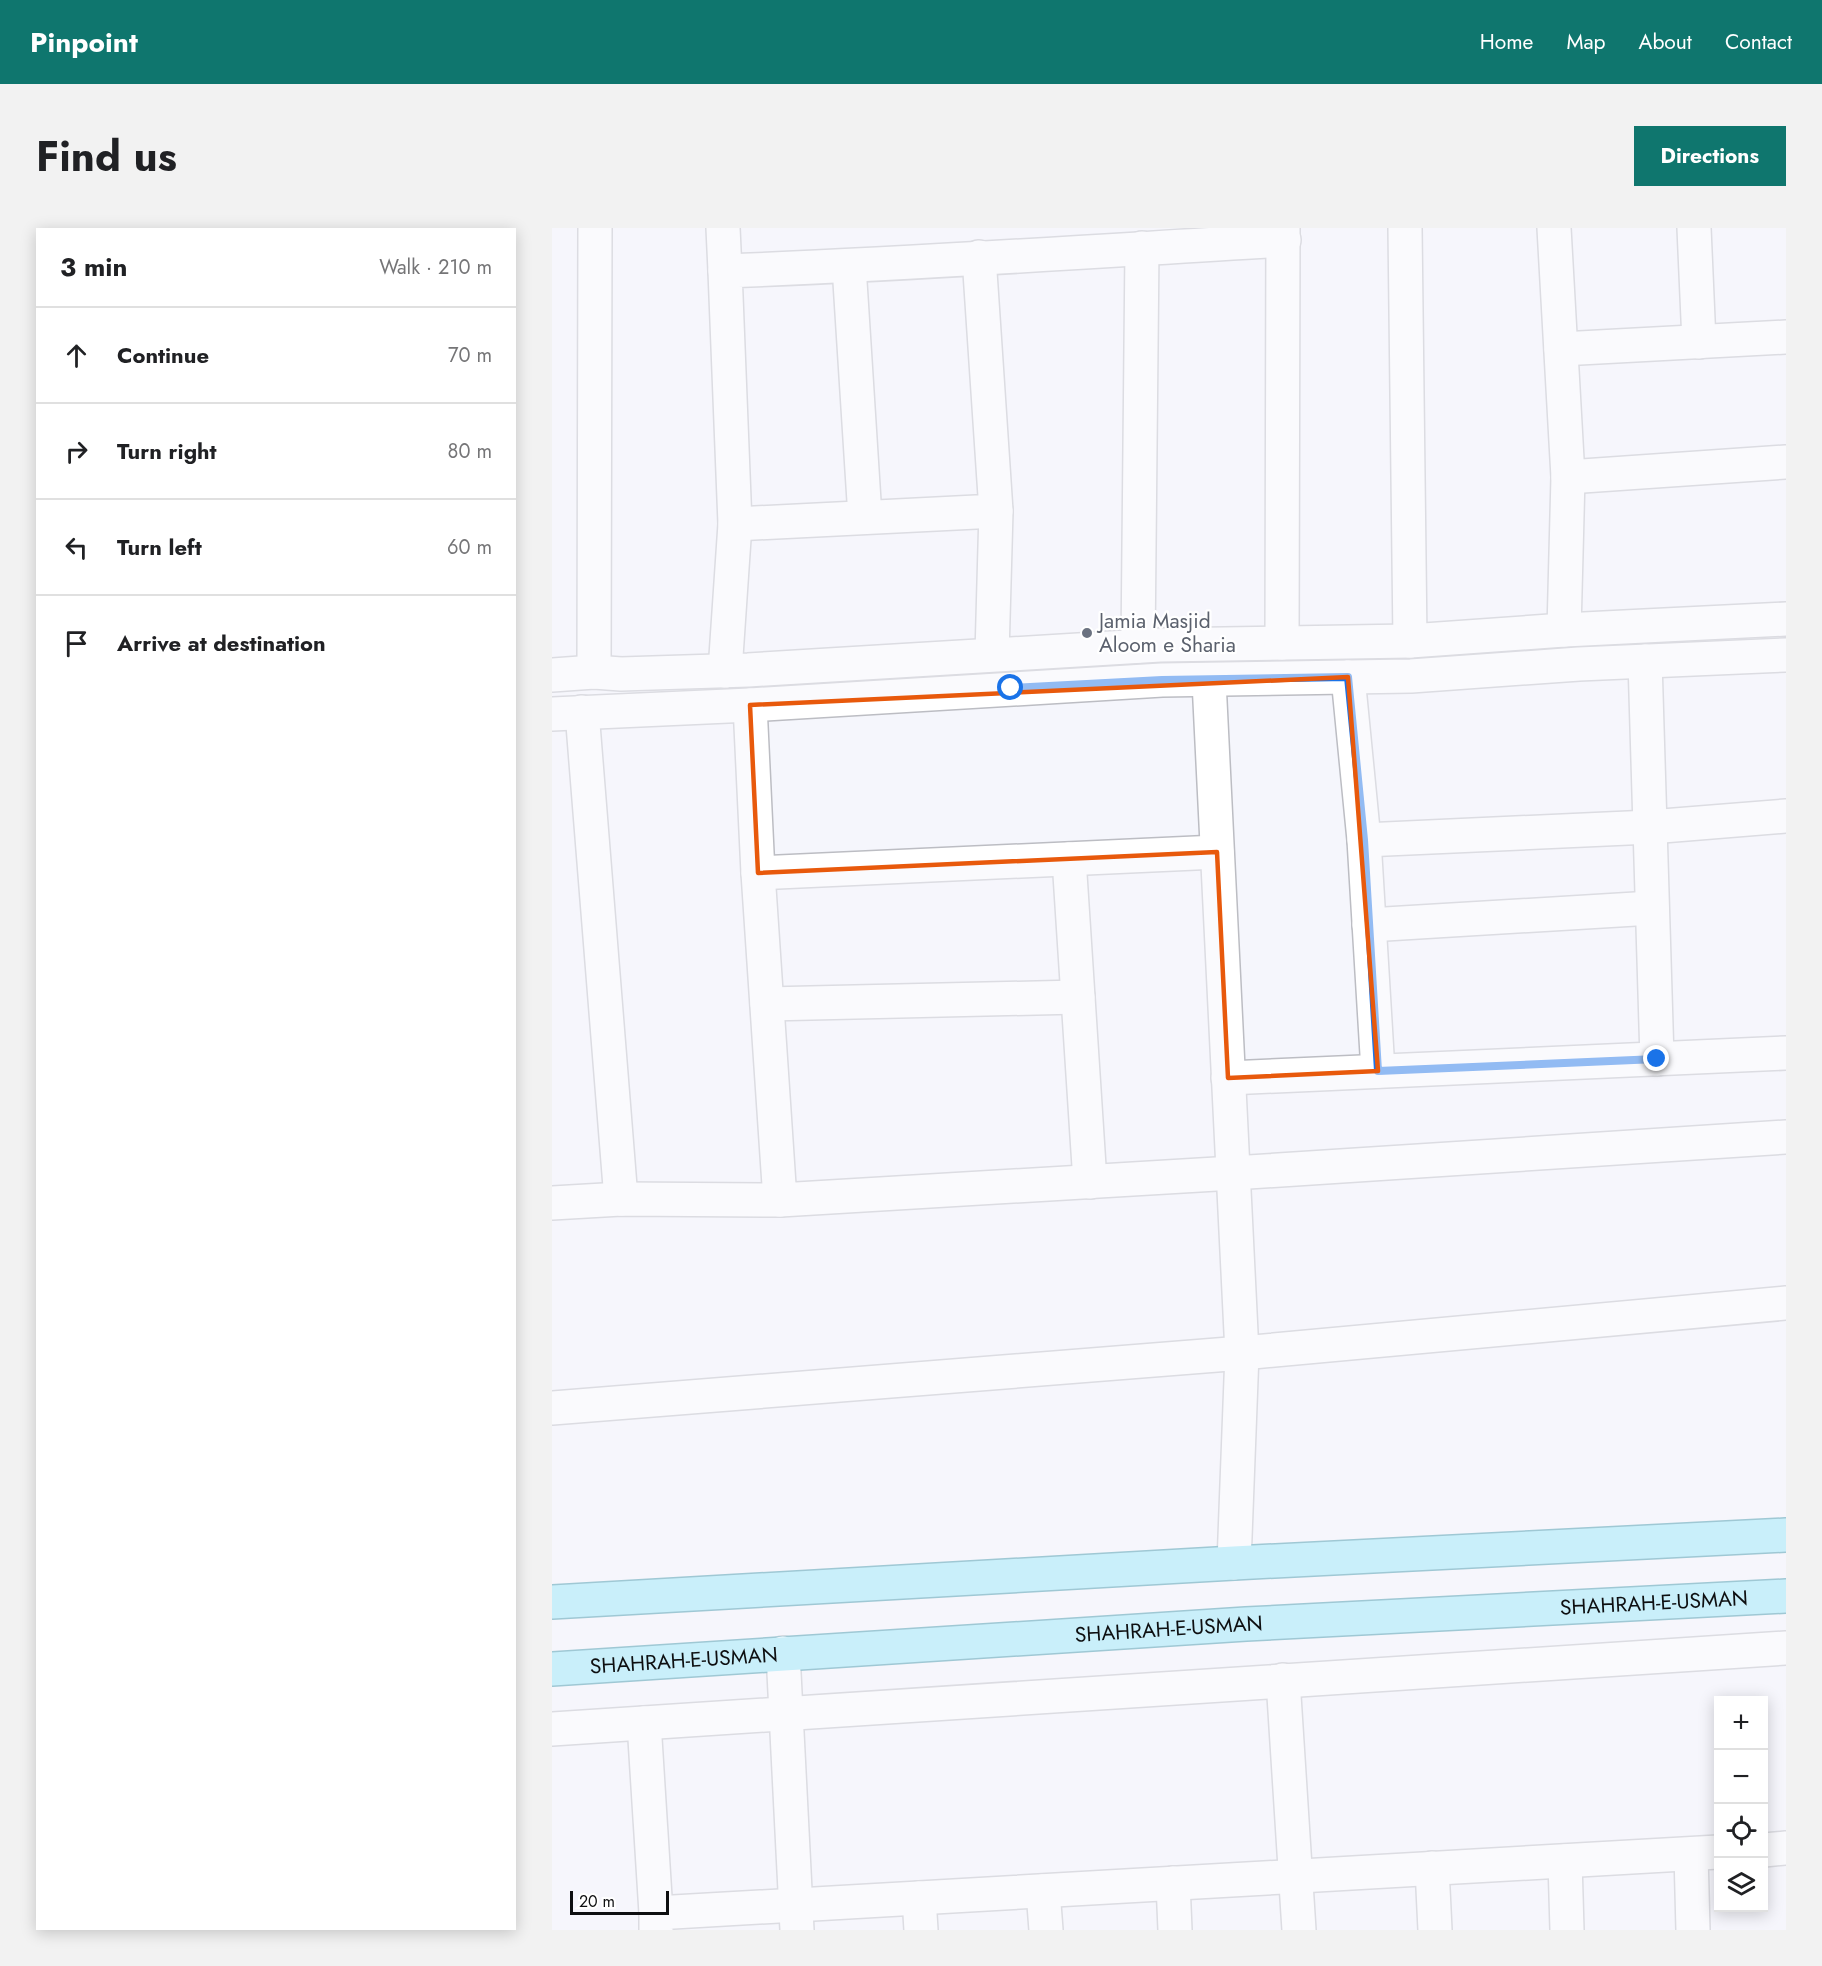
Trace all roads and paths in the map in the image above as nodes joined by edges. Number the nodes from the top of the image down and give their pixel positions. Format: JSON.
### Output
{"nodes":[{"id":1,"x":595,"y":228,"type":"edge"},
{"id":2,"x":723,"y":228,"type":"edge"},
{"id":3,"x":1405,"y":228,"type":"edge"},
{"id":4,"x":1554,"y":228,"type":"edge"},
{"id":5,"x":1694,"y":228,"type":"edge"},
{"id":6,"x":1284,"y":234,"type":"edge"},
{"id":7,"x":1142,"y":248,"type":"junction"},
{"id":8,"x":979,"y":257,"type":"junction"},
{"id":9,"x":849,"y":266,"type":"junction"},
{"id":10,"x":725,"y":271,"type":"junction"},
{"id":11,"x":1786,"y":337,"type":"edge"},
{"id":12,"x":1699,"y":342,"type":"junction"},
{"id":13,"x":1561,"y":349,"type":"junction"},
{"id":14,"x":1786,"y":462,"type":"edge"},
{"id":15,"x":1568,"y":477,"type":"junction"},
{"id":16,"x":996,"y":511,"type":"junction"},
{"id":17,"x":865,"y":517,"type":"junction"},
{"id":18,"x":735,"y":524,"type":"junction"},
{"id":19,"x":1786,"y":619,"type":"edge"},
{"id":20,"x":1564,"y":630,"type":"junction"},
{"id":21,"x":1410,"y":641,"type":"junction"},
{"id":22,"x":1282,"y":643,"type":"junction"},
{"id":23,"x":1138,"y":646,"type":"junction"},
{"id":24,"x":992,"y":654,"type":"junction"},
{"id":25,"x":1786,"y":655,"type":"edge"},
{"id":26,"x":1645,"y":661,"type":"junction"},
{"id":27,"x":725,"y":671,"type":"junction"},
{"id":28,"x":594,"y":672,"type":"junction"},
{"id":29,"x":552,"y":675,"type":"edge"},
{"id":30,"x":1348,"y":677,"type":"junction"},
{"id":31,"x":1209,"y":681,"type":"junction"},
{"id":32,"x":750,"y":705,"type":"junction"},
{"id":33,"x":567,"y":713,"type":"edge"},
{"id":34,"x":1786,"y":816,"type":"edge"},
{"id":35,"x":1650,"y":827,"type":"junction"},
{"id":36,"x":1364,"y":840,"type":"junction"},
{"id":37,"x":1217,"y":852,"type":"junction"},
{"id":38,"x":1069,"y":859,"type":"junction"},
{"id":39,"x":758,"y":873,"type":"junction"},
{"id":40,"x":1652,"y":908,"type":"junction"},
{"id":41,"x":1369,"y":925,"type":"junction"},
{"id":42,"x":1078,"y":997,"type":"junction"},
{"id":43,"x":767,"y":1004,"type":"junction"},
{"id":44,"x":1786,"y":1053,"type":"edge"},
{"id":45,"x":1657,"y":1059,"type":"junction"},
{"id":46,"x":1378,"y":1071,"type":"junction"},
{"id":47,"x":1228,"y":1078,"type":"junction"},
{"id":48,"x":1786,"y":1137,"type":"edge"},
{"id":49,"x":1233,"y":1173,"type":"junction"},
{"id":50,"x":1090,"y":1182,"type":"junction"},
{"id":51,"x":621,"y":1199,"type":"junction"},
{"id":52,"x":780,"y":1200,"type":"junction"},
{"id":53,"x":552,"y":1203,"type":"edge"},
{"id":54,"x":1786,"y":1303,"type":"edge"},
{"id":55,"x":1242,"y":1353,"type":"junction"},
{"id":56,"x":552,"y":1408,"type":"edge"},
{"id":57,"x":1786,"y":1534,"type":"edge"},
{"id":58,"x":1234,"y":1563,"type":"junction"},
{"id":59,"x":1786,"y":1596,"type":"edge"},
{"id":60,"x":552,"y":1602,"type":"edge"},
{"id":61,"x":1786,"y":1648,"type":"edge"},
{"id":62,"x":783,"y":1653,"type":"junction"},
{"id":63,"x":552,"y":1669,"type":"edge"},
{"id":64,"x":1283,"y":1680,"type":"junction"},
{"id":65,"x":786,"y":1714,"type":"junction"},
{"id":66,"x":644,"y":1723,"type":"junction"},
{"id":67,"x":552,"y":1729,"type":"edge"},
{"id":68,"x":1786,"y":1848,"type":"edge"},
{"id":69,"x":1768,"y":1850,"type":"edge"},
{"id":70,"x":1705,"y":1853,"type":"edge"},
{"id":71,"x":1565,"y":1861,"type":"junction"},
{"id":72,"x":1432,"y":1869,"type":"junction"},
{"id":73,"x":1297,"y":1876,"type":"junction"},
{"id":74,"x":1173,"y":1883,"type":"junction"},
{"id":75,"x":1043,"y":1891,"type":"junction"},
{"id":76,"x":920,"y":1914,"type":"edge"},
{"id":77,"x":797,"y":1918,"type":"edge"},
{"id":78,"x":656,"y":1922,"type":"edge"},
{"id":79,"x":1046,"y":1930,"type":"edge"},
{"id":80,"x":1175,"y":1930,"type":"edge"},
{"id":81,"x":1299,"y":1930,"type":"edge"},
{"id":82,"x":1435,"y":1930,"type":"edge"},
{"id":83,"x":1567,"y":1930,"type":"edge"},
{"id":84,"x":1693,"y":1930,"type":"edge"}],
"edges":[{"from":1,"to":28,"type":"street"},
{"from":2,"to":10,"type":"street"},
{"from":3,"to":21,"type":"street"},
{"from":4,"to":13,"type":"street"},
{"from":5,"to":12,"type":"street"},
{"from":6,"to":7,"type":"street"},
{"from":6,"to":22,"type":"street"},
{"from":7,"to":8,"type":"street"},
{"from":7,"to":23,"type":"street"},
{"from":8,"to":9,"type":"street"},
{"from":8,"to":16,"type":"street"},
{"from":9,"to":10,"type":"street"},
{"from":9,"to":17,"type":"street"},
{"from":10,"to":18,"type":"street"},
{"from":11,"to":12,"type":"street"},
{"from":12,"to":13,"type":"street"},
{"from":13,"to":15,"type":"street"},
{"from":14,"to":15,"type":"street"},
{"from":15,"to":20,"type":"street"},
{"from":16,"to":17,"type":"street"},
{"from":16,"to":24,"type":"street"},
{"from":17,"to":18,"type":"street"},
{"from":18,"to":27,"type":"street"},
{"from":19,"to":20,"type":"street"},
{"from":20,"to":21,"type":"street"},
{"from":21,"to":22,"type":"street"},
{"from":22,"to":23,"type":"street"},
{"from":23,"to":24,"type":"street"},
{"from":24,"to":27,"type":"street"},
{"from":25,"to":26,"type":"street"},
{"from":26,"to":30,"type":"street"},
{"from":26,"to":35,"type":"street"},
{"from":27,"to":28,"type":"street"},
{"from":28,"to":29,"type":"street"},
{"from":30,"to":31,"type":"street"},
{"from":30,"to":36,"type":"street"},
{"from":31,"to":32,"type":"street"},
{"from":31,"to":37,"type":"street"},
{"from":32,"to":33,"type":"street"},
{"from":32,"to":39,"type":"street"},
{"from":33,"to":51,"type":"street"},
{"from":34,"to":35,"type":"street"},
{"from":35,"to":36,"type":"street"},
{"from":35,"to":40,"type":"street"},
{"from":36,"to":41,"type":"street"},
{"from":37,"to":38,"type":"street"},
{"from":37,"to":47,"type":"street"},
{"from":38,"to":39,"type":"street"},
{"from":38,"to":42,"type":"street"},
{"from":39,"to":43,"type":"street"},
{"from":40,"to":41,"type":"street"},
{"from":40,"to":45,"type":"street"},
{"from":41,"to":46,"type":"street"},
{"from":42,"to":43,"type":"street"},
{"from":42,"to":50,"type":"street"},
{"from":43,"to":52,"type":"street"},
{"from":44,"to":45,"type":"street"},
{"from":45,"to":46,"type":"street"},
{"from":46,"to":47,"type":"street"},
{"from":47,"to":49,"type":"street"},
{"from":48,"to":49,"type":"street"},
{"from":49,"to":50,"type":"street"},
{"from":49,"to":55,"type":"street"},
{"from":50,"to":52,"type":"street"},
{"from":51,"to":52,"type":"street"},
{"from":51,"to":53,"type":"street"},
{"from":54,"to":55,"type":"street"},
{"from":55,"to":56,"type":"street"},
{"from":55,"to":58,"type":"street"},
{"from":57,"to":58,"type":"main road"},
{"from":58,"to":60,"type":"main road"},
{"from":59,"to":62,"type":"main road","name":"SHAHRAH-E-USMAN"},
{"from":61,"to":64,"type":"street"},
{"from":62,"to":63,"type":"main road","name":"SHAHRAH-E-USMAN"},
{"from":62,"to":65,"type":"street"},
{"from":64,"to":65,"type":"street"},
{"from":64,"to":73,"type":"street"},
{"from":65,"to":66,"type":"street"},
{"from":65,"to":77,"type":"street"},
{"from":66,"to":67,"type":"street"},
{"from":66,"to":78,"type":"street"},
{"from":68,"to":69,"type":"street"},
{"from":70,"to":71,"type":"street"},
{"from":70,"to":84,"type":"street"},
{"from":71,"to":72,"type":"street"},
{"from":71,"to":83,"type":"street"},
{"from":72,"to":73,"type":"street"},
{"from":72,"to":82,"type":"street"},
{"from":73,"to":74,"type":"street"},
{"from":73,"to":81,"type":"street"},
{"from":74,"to":75,"type":"street"},
{"from":74,"to":80,"type":"street"},
{"from":75,"to":76,"type":"street"},
{"from":75,"to":79,"type":"street"},
{"from":76,"to":77,"type":"street"},
{"from":77,"to":78,"type":"street"}]}
